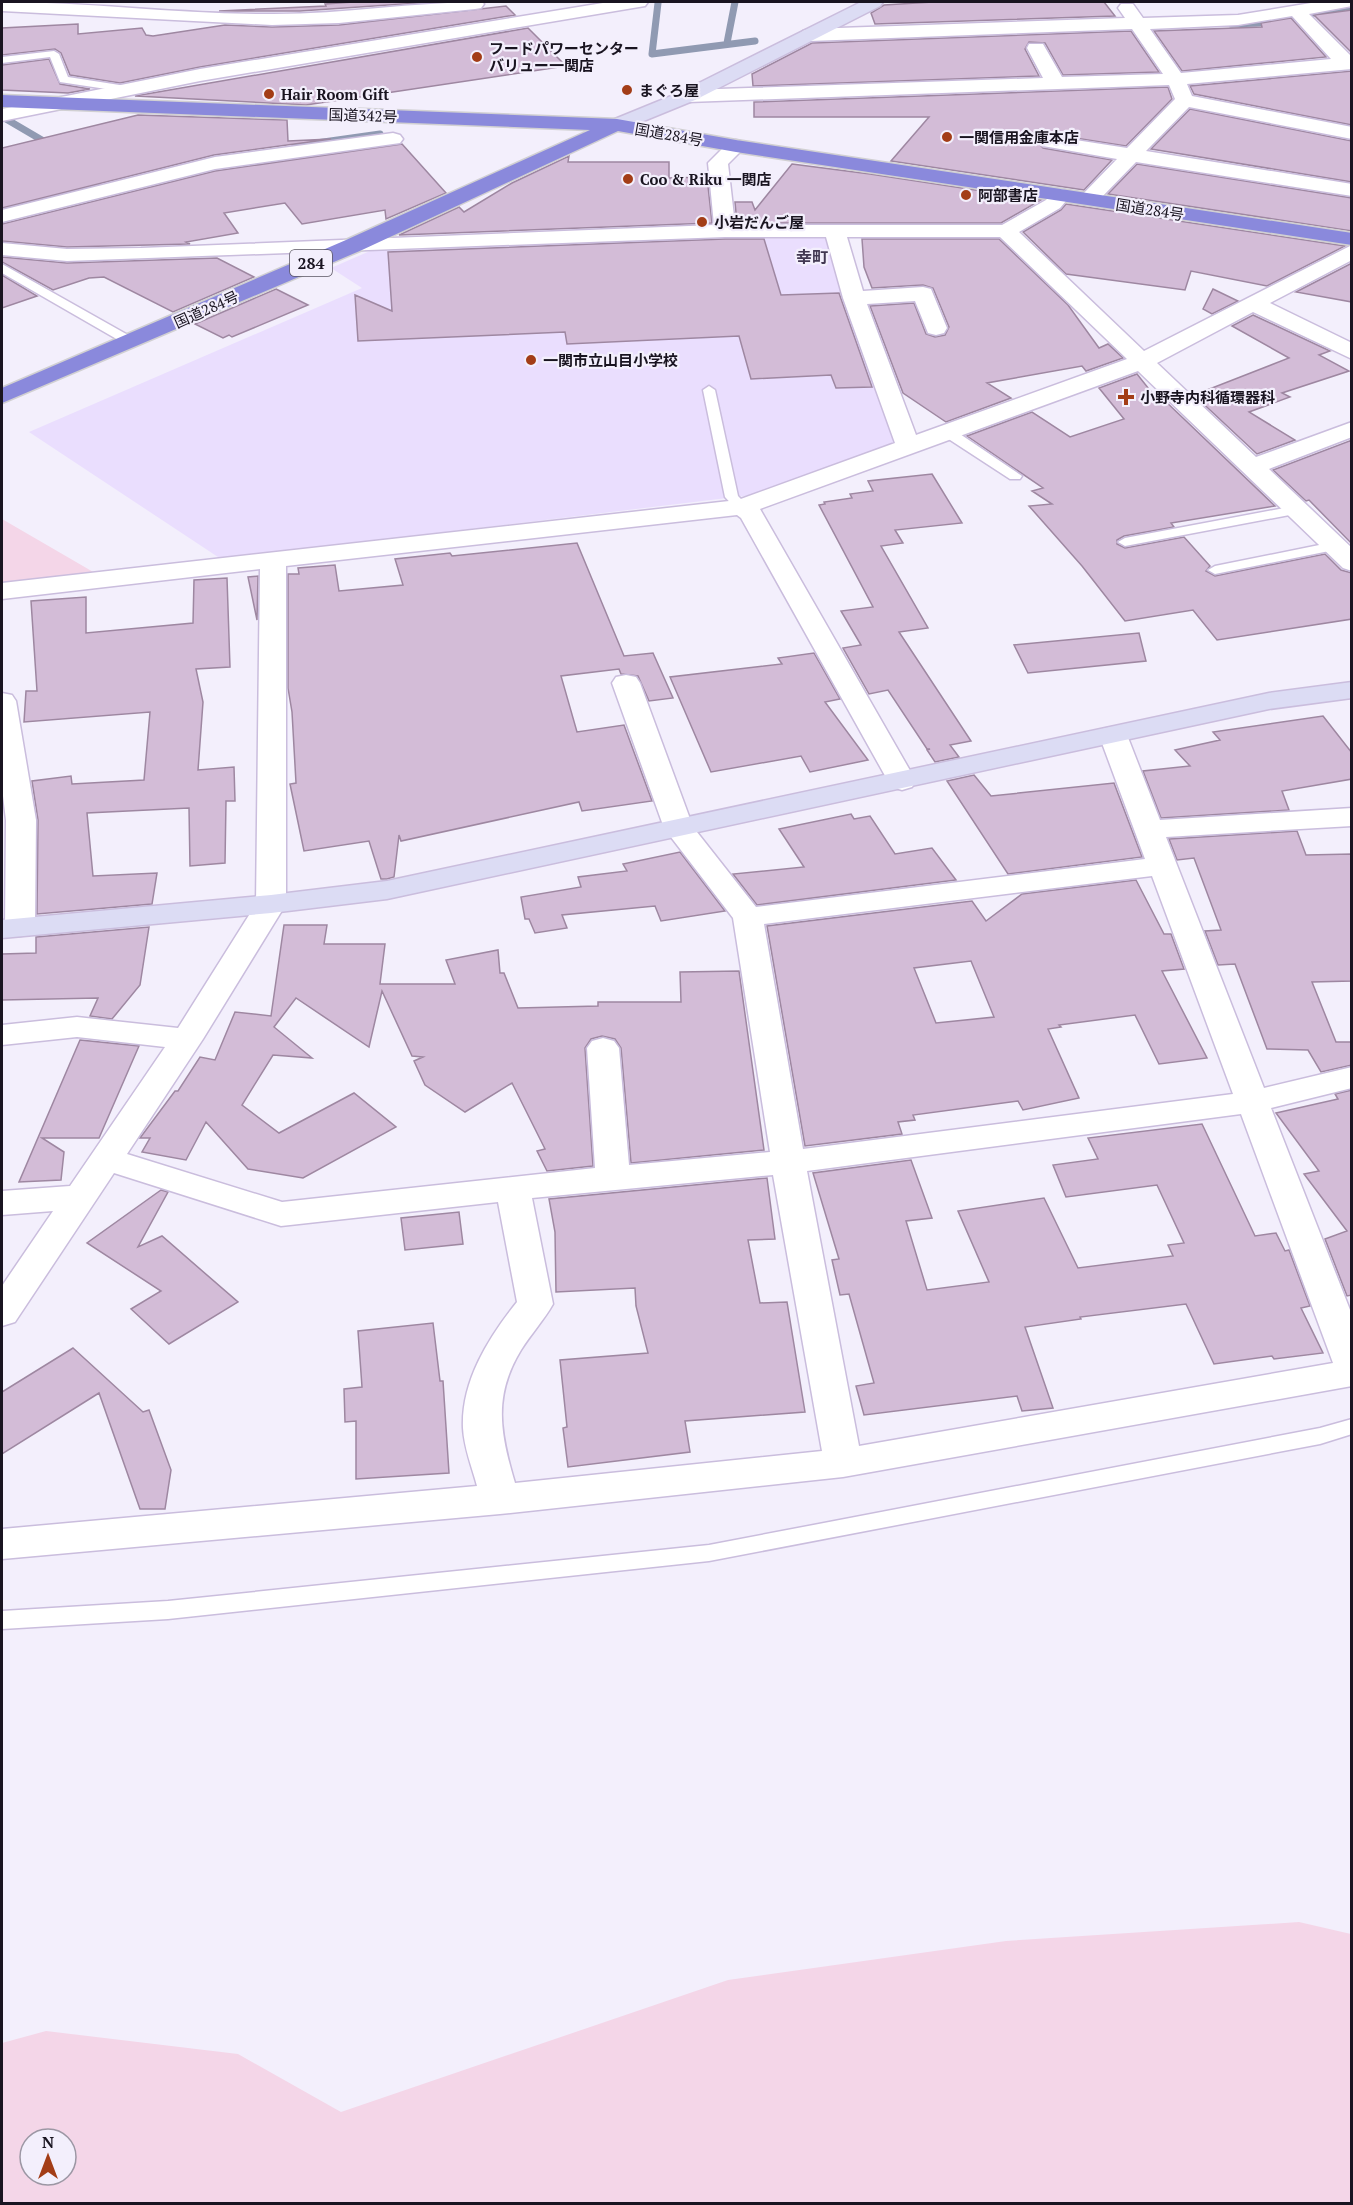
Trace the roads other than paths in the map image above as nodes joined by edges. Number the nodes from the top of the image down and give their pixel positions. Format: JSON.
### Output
{"nodes":[{"id":1,"x":639,"y":2,"type":"edge"},
{"id":2,"x":874,"y":2,"type":"edge"},
{"id":3,"x":1121,"y":2,"type":"edge"},
{"id":4,"x":1346,"y":2,"type":"edge"},
{"id":5,"x":480,"y":3,"type":"edge"},
{"id":6,"x":522,"y":3,"type":"dead end"},
{"id":7,"x":2,"y":6,"type":"edge"},
{"id":8,"x":1296,"y":10,"type":"junction"},
{"id":9,"x":551,"y":16,"type":"junction"},
{"id":10,"x":1139,"y":23,"type":"junction"},
{"id":11,"x":810,"y":35,"type":"junction"},
{"id":12,"x":1036,"y":48,"type":"dead end"},
{"id":13,"x":2,"y":60,"type":"edge"},
{"id":14,"x":1348,"y":63,"type":"edge"},
{"id":15,"x":1176,"y":79,"type":"junction"},
{"id":16,"x":1056,"y":84,"type":"junction"},
{"id":17,"x":126,"y":89,"type":"junction"},
{"id":18,"x":688,"y":96,"type":"junction"},
{"id":19,"x":1185,"y":100,"type":"junction"},
{"id":20,"x":2,"y":101,"type":"edge"},
{"id":21,"x":54,"y":103,"type":"junction"},
{"id":22,"x":2,"y":115,"type":"edge"},
{"id":23,"x":617,"y":124,"type":"junction"},
{"id":24,"x":1352,"y":133,"type":"edge"},
{"id":25,"x":393,"y":139,"type":"dead end"},
{"id":26,"x":1050,"y":142,"type":"dead end"},
{"id":27,"x":736,"y":146,"type":"junction"},
{"id":28,"x":1130,"y":155,"type":"junction"},
{"id":29,"x":1352,"y":190,"type":"edge"},
{"id":30,"x":1061,"y":195,"type":"junction"},
{"id":31,"x":1089,"y":199,"type":"junction"},
{"id":32,"x":2,"y":216,"type":"edge"},
{"id":33,"x":725,"y":231,"type":"junction"},
{"id":34,"x":835,"y":231,"type":"junction"},
{"id":35,"x":1006,"y":231,"type":"junction"},
{"id":36,"x":1352,"y":239,"type":"edge"},
{"id":37,"x":354,"y":244,"type":"junction"},
{"id":38,"x":2,"y":249,"type":"edge"},
{"id":39,"x":1352,"y":251,"type":"edge"},
{"id":40,"x":2,"y":268,"type":"edge"},
{"id":41,"x":854,"y":298,"type":"junction"},
{"id":42,"x":1254,"y":304,"type":"junction"},
{"id":43,"x":936,"y":328,"type":"dead end"},
{"id":44,"x":131,"y":342,"type":"junction"},
{"id":45,"x":1352,"y":352,"type":"edge"},
{"id":46,"x":1143,"y":362,"type":"junction"},
{"id":47,"x":709,"y":390,"type":"dead end"},
{"id":48,"x":2,"y":396,"type":"edge"},
{"id":49,"x":1352,"y":429,"type":"edge"},
{"id":50,"x":949,"y":433,"type":"junction"},
{"id":51,"x":909,"y":448,"type":"junction"},
{"id":52,"x":1253,"y":467,"type":"junction"},
{"id":53,"x":1015,"y":476,"type":"dead end"},
{"id":54,"x":742,"y":507,"type":"junction"},
{"id":55,"x":1295,"y":510,"type":"junction"},
{"id":56,"x":1125,"y":542,"type":"dead end"},
{"id":57,"x":1334,"y":546,"type":"junction"},
{"id":58,"x":273,"y":562,"type":"junction"},
{"id":59,"x":1352,"y":563,"type":"edge"},
{"id":60,"x":1215,"y":570,"type":"dead end"},
{"id":61,"x":2,"y":591,"type":"edge"},
{"id":62,"x":626,"y":683,"type":"dead end"},
{"id":63,"x":1352,"y":690,"type":"edge"},
{"id":64,"x":2,"y":701,"type":"edge"},
{"id":65,"x":1113,"y":735,"type":"junction"},
{"id":66,"x":902,"y":781,"type":"junction"},
{"id":67,"x":1352,"y":817,"type":"edge"},
{"id":68,"x":679,"y":828,"type":"junction"},
{"id":69,"x":1148,"y":829,"type":"junction"},
{"id":70,"x":1163,"y":866,"type":"junction"},
{"id":71,"x":271,"y":904,"type":"junction"},
{"id":72,"x":747,"y":918,"type":"junction"},
{"id":73,"x":11,"y":928,"type":"edge"},
{"id":74,"x":2,"y":1035,"type":"edge"},
{"id":75,"x":187,"y":1039,"type":"junction"},
{"id":76,"x":603,"y":1048,"type":"dead end"},
{"id":77,"x":1352,"y":1077,"type":"edge"},
{"id":78,"x":1251,"y":1102,"type":"junction"},
{"id":79,"x":105,"y":1159,"type":"junction"},
{"id":80,"x":788,"y":1162,"type":"junction"},
{"id":81,"x":613,"y":1178,"type":"junction"},
{"id":82,"x":513,"y":1190,"type":"junction"},
{"id":83,"x":80,"y":1197,"type":"junction"},
{"id":84,"x":2,"y":1203,"type":"edge"},
{"id":85,"x":2,"y":1313,"type":"edge"},
{"id":86,"x":1352,"y":1364,"type":"edge"},
{"id":87,"x":1352,"y":1373,"type":"edge"},
{"id":88,"x":1352,"y":1426,"type":"edge"},
{"id":89,"x":843,"y":1463,"type":"junction"},
{"id":90,"x":500,"y":1499,"type":"junction"},
{"id":91,"x":2,"y":1544,"type":"edge"},
{"id":92,"x":2,"y":1620,"type":"edge"}],
"edges":[{"from":1,"to":9,"type":"street"},
{"from":2,"to":11,"type":"street"},
{"from":3,"to":10,"type":"street"},
{"from":4,"to":8,"type":"street"},
{"from":5,"to":7,"type":"street"},
{"from":6,"to":9,"type":"street"},
{"from":8,"to":10,"type":"street"},
{"from":8,"to":14,"type":"street"},
{"from":9,"to":17,"type":"street"},
{"from":10,"to":11,"type":"street"},
{"from":10,"to":15,"type":"street"},
{"from":11,"to":18,"type":"street"},
{"from":12,"to":16,"type":"street"},
{"from":13,"to":17,"type":"lane"},
{"from":14,"to":15,"type":"street"},
{"from":15,"to":16,"type":"street"},
{"from":15,"to":19,"type":"street"},
{"from":16,"to":18,"type":"street"},
{"from":17,"to":21,"type":"street"},
{"from":18,"to":23,"type":"street"},
{"from":19,"to":24,"type":"street"},
{"from":19,"to":28,"type":"street"},
{"from":20,"to":21,"type":"highway","name":"国道342号"},
{"from":21,"to":22,"type":"street"},
{"from":21,"to":23,"type":"highway","name":"国道342号"},
{"from":23,"to":27,"type":"highway","name":"国道284号"},
{"from":23,"to":37,"type":"highway","name":"国道284号","number":"284"},
{"from":25,"to":32,"type":"street"},
{"from":26,"to":28,"type":"street"},
{"from":27,"to":30,"type":"highway","name":"国道284号"},
{"from":27,"to":33,"type":"street"},
{"from":28,"to":29,"type":"street"},
{"from":28,"to":31,"type":"street"},
{"from":30,"to":31,"type":"highway","name":"国道284号"},
{"from":30,"to":35,"type":"street"},
{"from":31,"to":36,"type":"highway","name":"国道284号"},
{"from":33,"to":34,"type":"street"},
{"from":33,"to":37,"type":"street"},
{"from":34,"to":35,"type":"street"},
{"from":34,"to":41,"type":"street"},
{"from":35,"to":46,"type":"street"},
{"from":37,"to":38,"type":"street"},
{"from":37,"to":44,"type":"highway","name":"国道284号","number":"284"},
{"from":39,"to":42,"type":"street"},
{"from":40,"to":44,"type":"lane"},
{"from":41,"to":43,"type":"street"},
{"from":41,"to":51,"type":"street"},
{"from":42,"to":45,"type":"street"},
{"from":42,"to":46,"type":"street"},
{"from":44,"to":48,"type":"highway","name":"国道284号","number":"284"},
{"from":46,"to":50,"type":"street"},
{"from":46,"to":52,"type":"street"},
{"from":47,"to":54,"type":"lane"},
{"from":49,"to":52,"type":"street"},
{"from":50,"to":51,"type":"street"},
{"from":50,"to":53,"type":"lane"},
{"from":51,"to":54,"type":"street"},
{"from":52,"to":55,"type":"street"},
{"from":54,"to":58,"type":"street"},
{"from":54,"to":66,"type":"street"},
{"from":55,"to":56,"type":"lane"},
{"from":55,"to":57,"type":"street"},
{"from":57,"to":59,"type":"street"},
{"from":57,"to":60,"type":"lane"},
{"from":58,"to":61,"type":"street"},
{"from":58,"to":71,"type":"street"},
{"from":62,"to":68,"type":"street"},
{"from":63,"to":65,"type":"street"},
{"from":64,"to":73,"type":"street"},
{"from":65,"to":66,"type":"street"},
{"from":65,"to":69,"type":"street"},
{"from":66,"to":68,"type":"street"},
{"from":67,"to":69,"type":"street"},
{"from":68,"to":71,"type":"street"},
{"from":68,"to":72,"type":"street"},
{"from":69,"to":70,"type":"street"},
{"from":70,"to":72,"type":"street"},
{"from":70,"to":78,"type":"street"},
{"from":71,"to":73,"type":"street"},
{"from":71,"to":75,"type":"street"},
{"from":72,"to":80,"type":"street"},
{"from":74,"to":75,"type":"street"},
{"from":75,"to":79,"type":"street"},
{"from":76,"to":81,"type":"street"},
{"from":77,"to":78,"type":"street"},
{"from":78,"to":80,"type":"street"},
{"from":78,"to":86,"type":"street"},
{"from":79,"to":82,"type":"street"},
{"from":79,"to":83,"type":"street"},
{"from":80,"to":81,"type":"street"},
{"from":80,"to":89,"type":"street"},
{"from":81,"to":82,"type":"street"},
{"from":82,"to":90,"type":"street"},
{"from":83,"to":84,"type":"street"},
{"from":83,"to":85,"type":"street"},
{"from":87,"to":89,"type":"street"},
{"from":88,"to":92,"type":"lane"},
{"from":89,"to":90,"type":"street"},
{"from":90,"to":91,"type":"street"}]}
